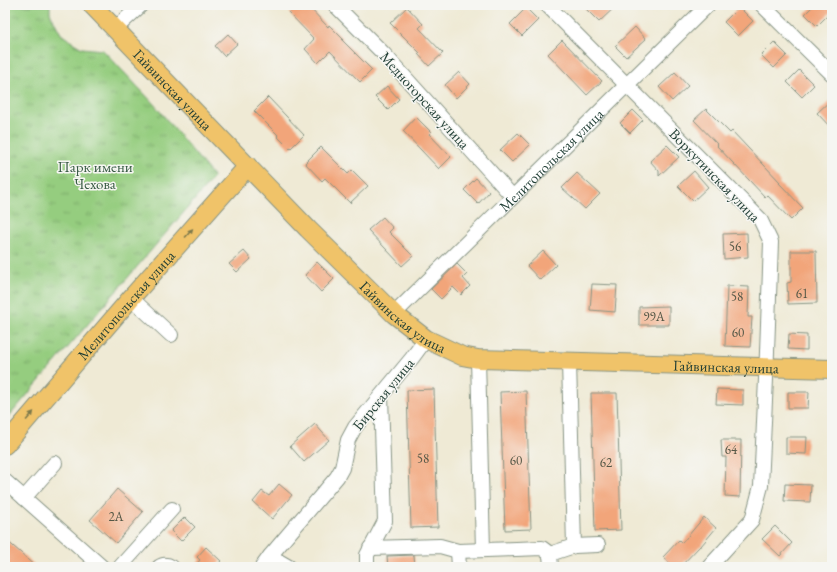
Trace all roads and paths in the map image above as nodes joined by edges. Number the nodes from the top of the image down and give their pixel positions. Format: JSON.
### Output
{"nodes":[{"id":1,"x":92,"y":5,"type":"edge"},
{"id":2,"x":141,"y":5,"type":"edge"},
{"id":3,"x":335,"y":5,"type":"edge"},
{"id":4,"x":547,"y":5,"type":"edge"},
{"id":5,"x":708,"y":5,"type":"edge"},
{"id":6,"x":762,"y":5,"type":"edge"},
{"id":7,"x":115,"y":29,"type":"junction"},
{"id":8,"x":832,"y":74,"type":"edge"},
{"id":9,"x":627,"y":85,"type":"junction"},
{"id":10,"x":248,"y":166,"type":"junction"},
{"id":11,"x":513,"y":197,"type":"junction"},
{"id":12,"x":131,"y":298,"type":"junction"},
{"id":13,"x":394,"y":314,"type":"junction"},
{"id":14,"x":171,"y":335,"type":"dead end"},
{"id":15,"x":426,"y":339,"type":"junction"},
{"id":16,"x":478,"y":359,"type":"junction"},
{"id":17,"x":569,"y":362,"type":"junction"},
{"id":18,"x":766,"y":367,"type":"junction"},
{"id":19,"x":832,"y":370,"type":"edge"},
{"id":20,"x":381,"y":396,"type":"junction"},
{"id":21,"x":5,"y":445,"type":"edge"},
{"id":22,"x":55,"y":463,"type":"dead end"},
{"id":23,"x":5,"y":481,"type":"edge"},
{"id":24,"x":24,"y":498,"type":"junction"},
{"id":25,"x":172,"y":509,"type":"dead end"},
{"id":26,"x":598,"y":545,"type":"dead end"},
{"id":27,"x":574,"y":546,"type":"junction"},
{"id":28,"x":370,"y":548,"type":"junction"},
{"id":29,"x":483,"y":550,"type":"junction"},
{"id":30,"x":458,"y":551,"type":"junction"},
{"id":31,"x":266,"y":561,"type":"edge"},
{"id":32,"x":550,"y":561,"type":"edge"},
{"id":33,"x":102,"y":567,"type":"edge"},
{"id":34,"x":120,"y":567,"type":"edge"},
{"id":35,"x":159,"y":567,"type":"edge"},
{"id":36,"x":172,"y":567,"type":"edge"},
{"id":37,"x":289,"y":567,"type":"edge"},
{"id":38,"x":367,"y":567,"type":"edge"},
{"id":39,"x":459,"y":567,"type":"edge"},
{"id":40,"x":709,"y":567,"type":"edge"}],
"edges":[{"from":1,"to":7,"type":"main road","name":"Гайвинская улица"},
{"from":2,"to":7,"type":"street"},
{"from":3,"to":11,"type":"street","name":"Медногорская улица"},
{"from":4,"to":9,"type":"street","name":"Воркутинская улица"},
{"from":5,"to":9,"type":"street","name":"Мелитопольская улица"},
{"from":6,"to":8,"type":"street"},
{"from":7,"to":10,"type":"main road","name":"Гайвинская улица"},
{"from":9,"to":11,"type":"street","name":"Мелитопольская улица"},
{"from":9,"to":18,"type":"street","name":"Воркутинская улица"},
{"from":12,"to":10,"type":"main road","name":"Мелитопольская улица","one_way":true},
{"from":10,"to":13,"type":"main road","name":"Гайвинская улица"},
{"from":11,"to":13,"type":"street","name":"Мелитопольская улица"},
{"from":12,"to":14,"type":"street"},
{"from":21,"to":12,"type":"main road","name":"Мелитопольская улица","one_way":true},
{"from":13,"to":15,"type":"main road","name":"Гайвинская улица"},
{"from":15,"to":16,"type":"main road","name":"Гайвинская улица"},
{"from":15,"to":20,"type":"street","name":"Бирская улица"},
{"from":16,"to":17,"type":"main road","name":"Гайвинская улица"},
{"from":16,"to":29,"type":"street"},
{"from":17,"to":18,"type":"main road","name":"Гайвинская улица"},
{"from":17,"to":27,"type":"street"},
{"from":18,"to":19,"type":"main road","name":"Гайвинская улица"},
{"from":18,"to":40,"type":"street","name":"Воркутинская улица"},
{"from":20,"to":28,"type":"street"},
{"from":20,"to":31,"type":"street","name":"Бирская улица"},
{"from":22,"to":24,"type":"street"},
{"from":23,"to":24,"type":"street"},
{"from":24,"to":33,"type":"street"},
{"from":25,"to":34,"type":"street"},
{"from":26,"to":27,"type":"street"},
{"from":27,"to":32,"type":"street"},
{"from":28,"to":30,"type":"street"},
{"from":28,"to":38,"type":"street"},
{"from":29,"to":30,"type":"street"},
{"from":29,"to":32,"type":"street"},
{"from":30,"to":39,"type":"street"},
{"from":31,"to":37,"type":"street"},
{"from":35,"to":36,"type":"street"}]}
